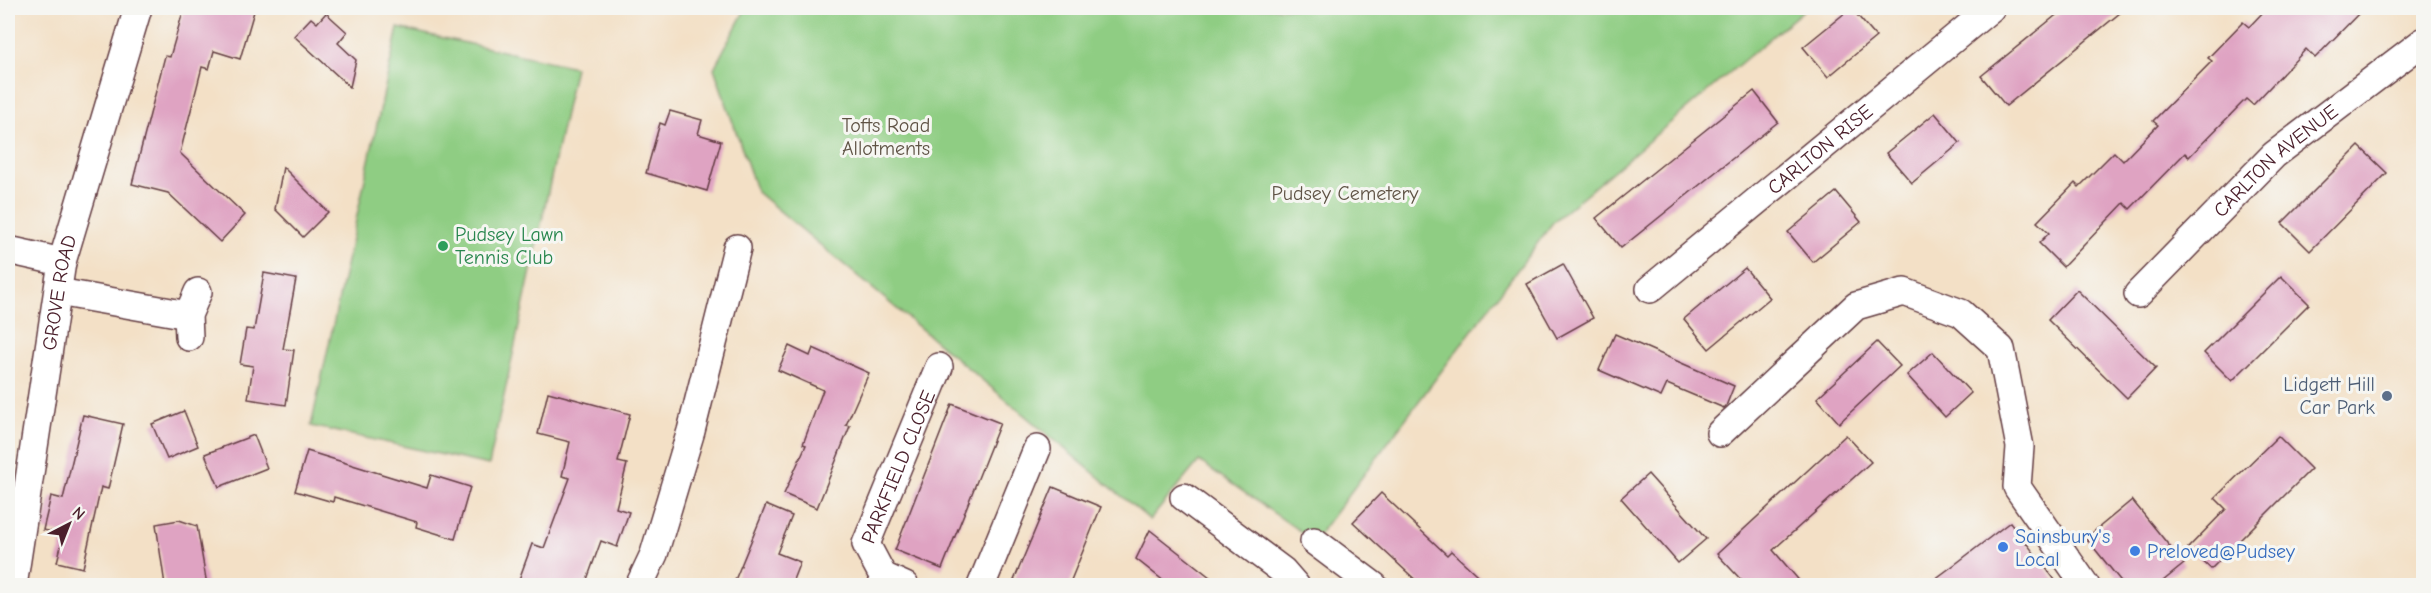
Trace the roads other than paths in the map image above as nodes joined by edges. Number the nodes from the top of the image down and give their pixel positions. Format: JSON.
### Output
{"nodes":[{"id":1,"x":138,"y":8,"type":"edge"},
{"id":2,"x":1991,"y":8,"type":"edge"},
{"id":3,"x":2424,"y":41,"type":"edge"},
{"id":4,"x":737,"y":248,"type":"dead end"},
{"id":5,"x":8,"y":250,"type":"edge"},
{"id":6,"x":62,"y":262,"type":"junction"},
{"id":7,"x":1650,"y":289,"type":"dead end"},
{"id":8,"x":58,"y":292,"type":"junction"},
{"id":9,"x":2138,"y":294,"type":"dead end"},
{"id":10,"x":192,"y":315,"type":"dead end"},
{"id":11,"x":939,"y":367,"type":"dead end"},
{"id":12,"x":1720,"y":433,"type":"dead end"},
{"id":13,"x":1037,"y":449,"type":"dead end"},
{"id":14,"x":1184,"y":497,"type":"dead end"},
{"id":15,"x":1314,"y":541,"type":"dead end"},
{"id":16,"x":13,"y":585,"type":"edge"},
{"id":17,"x":639,"y":585,"type":"edge"},
{"id":18,"x":905,"y":585,"type":"edge"},
{"id":19,"x":981,"y":585,"type":"edge"},
{"id":20,"x":1296,"y":585,"type":"edge"},
{"id":21,"x":1374,"y":585,"type":"edge"},
{"id":22,"x":2086,"y":585,"type":"edge"}],
"edges":[{"from":1,"to":6,"type":"street","name":"GROVE ROAD"},
{"from":2,"to":7,"type":"street","name":"CARLTON RISE"},
{"from":3,"to":9,"type":"street","name":"CARLTON AVENUE"},
{"from":4,"to":17,"type":"street"},
{"from":5,"to":6,"type":"street"},
{"from":6,"to":8,"type":"street","name":"GROVE ROAD"},
{"from":8,"to":10,"type":"street"},
{"from":8,"to":16,"type":"street","name":"GROVE ROAD"},
{"from":11,"to":18,"type":"street","name":"PARKFIELD CLOSE"},
{"from":12,"to":22,"type":"street"},
{"from":13,"to":19,"type":"street"},
{"from":14,"to":20,"type":"street"},
{"from":15,"to":21,"type":"street"}]}
